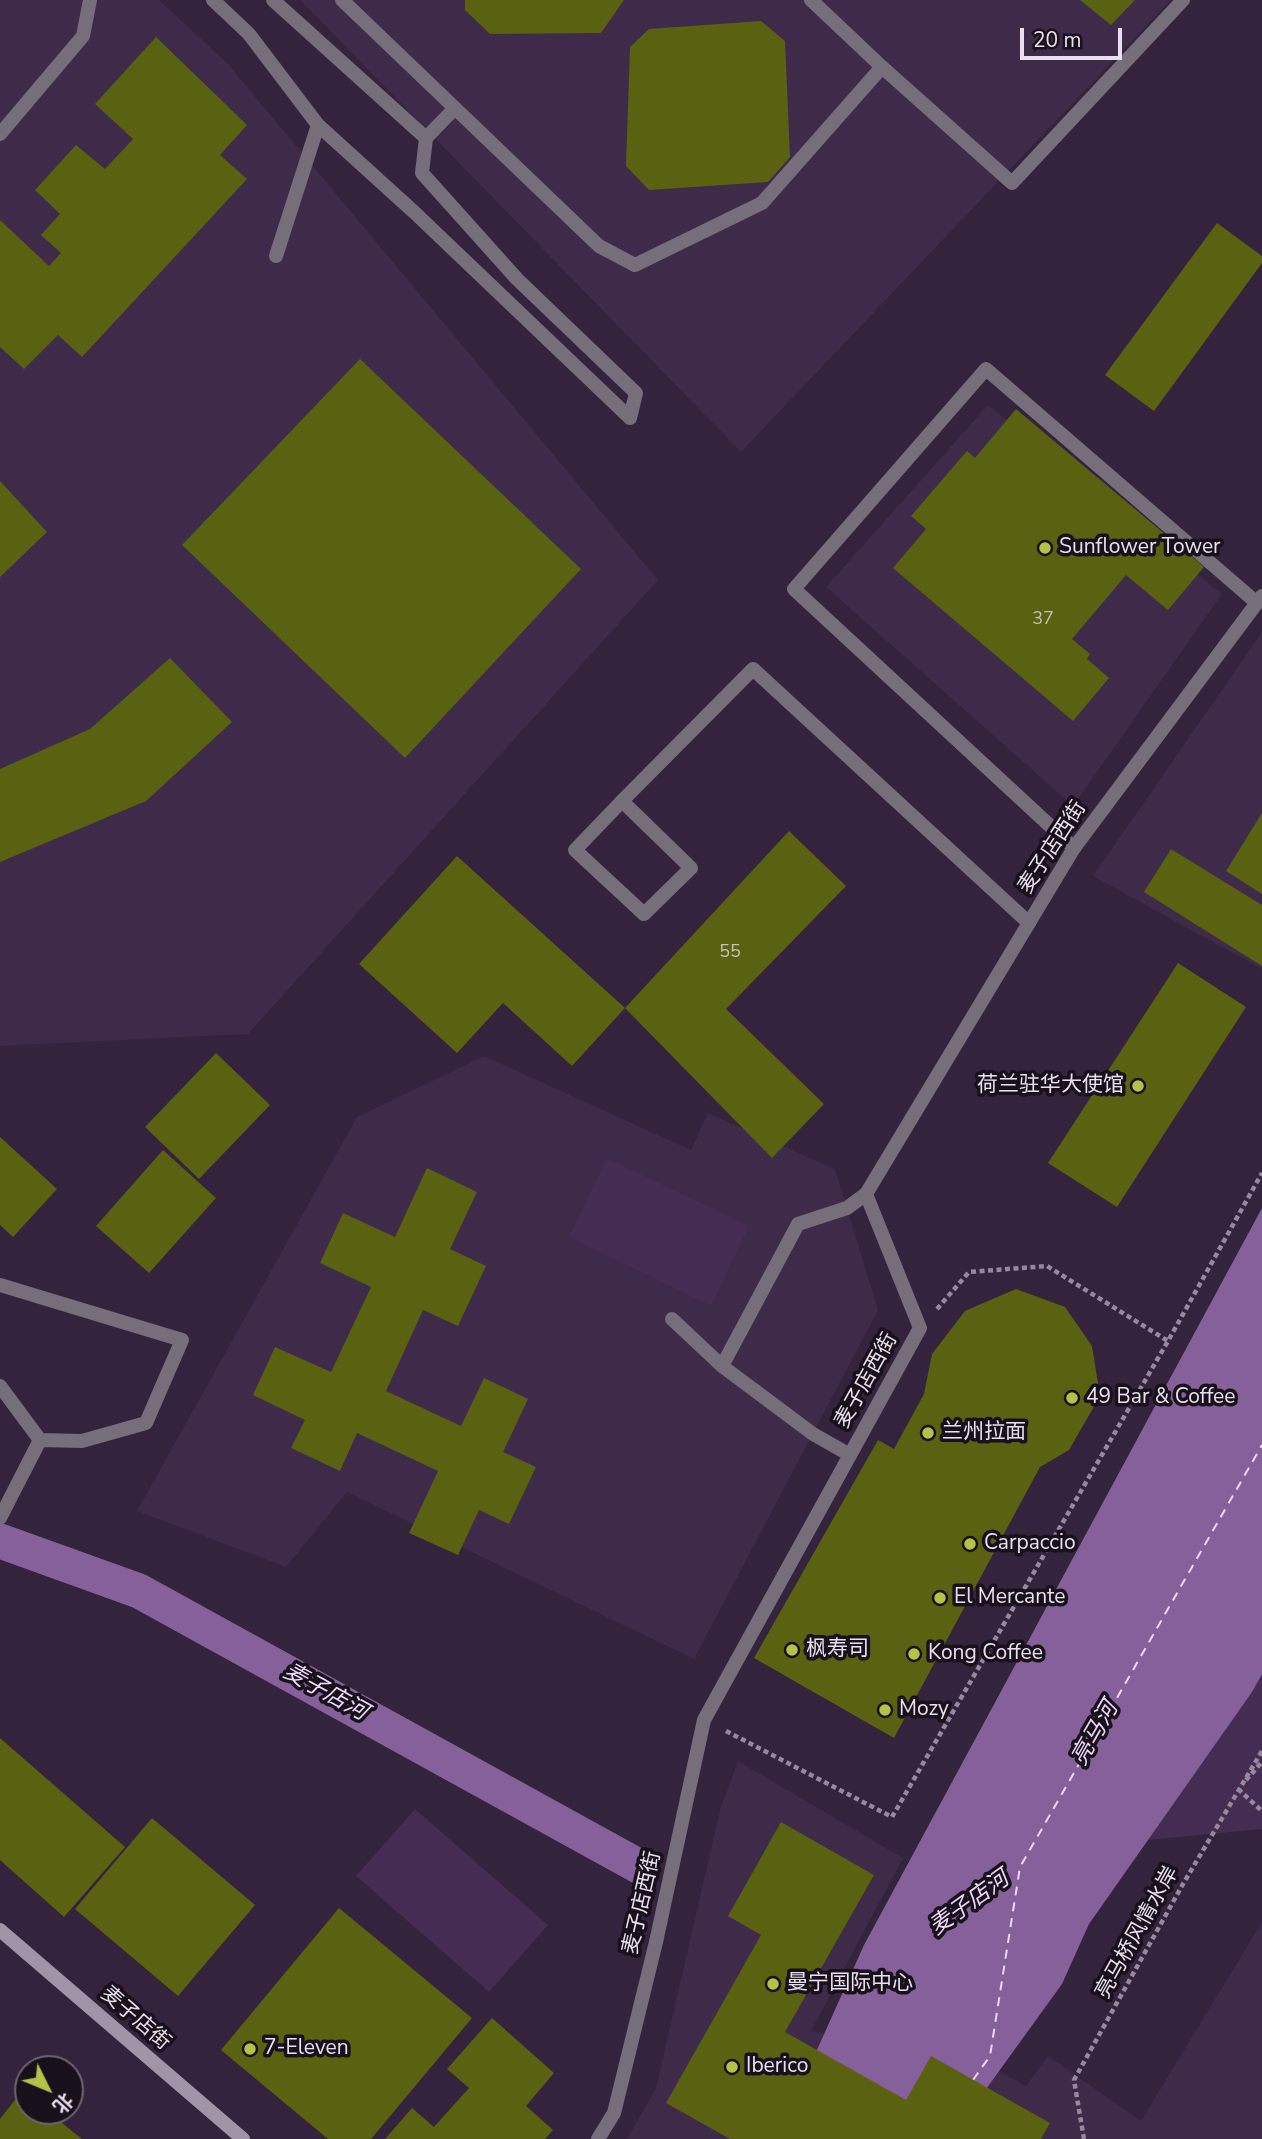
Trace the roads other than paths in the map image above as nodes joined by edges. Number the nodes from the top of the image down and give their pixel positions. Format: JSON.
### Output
{"nodes":[{"id":1,"x":90,"y":0,"type":"edge"},
{"id":2,"x":213,"y":0,"type":"edge"},
{"id":3,"x":273,"y":0,"type":"edge"},
{"id":4,"x":342,"y":0,"type":"edge"},
{"id":5,"x":811,"y":0,"type":"edge"},
{"id":6,"x":1183,"y":0,"type":"edge"},
{"id":7,"x":882,"y":67,"type":"junction"},
{"id":8,"x":455,"y":108,"type":"junction"},
{"id":9,"x":318,"y":125,"type":"junction"},
{"id":10,"x":0,"y":134,"type":"edge"},
{"id":11,"x":426,"y":138,"type":"junction"},
{"id":12,"x":276,"y":256,"type":"dead end"},
{"id":13,"x":1259,"y":600,"type":"edge"},
{"id":14,"x":622,"y":801,"type":"junction"},
{"id":15,"x":1074,"y":848,"type":"junction"},
{"id":16,"x":1029,"y":923,"type":"junction"},
{"id":17,"x":866,"y":1194,"type":"junction"},
{"id":18,"x":0,"y":1285,"type":"edge"},
{"id":19,"x":672,"y":1319,"type":"dead end"},
{"id":20,"x":722,"y":1366,"type":"junction"},
{"id":21,"x":0,"y":1386,"type":"edge"},
{"id":22,"x":40,"y":1440,"type":"junction"},
{"id":23,"x":850,"y":1455,"type":"junction"},
{"id":24,"x":1,"y":1516,"type":"edge"},
{"id":25,"x":0,"y":1930,"type":"edge"},
{"id":26,"x":243,"y":2139,"type":"edge"},
{"id":27,"x":598,"y":2139,"type":"edge"}],
"edges":[{"from":1,"to":10,"type":"street"},
{"from":2,"to":9,"type":"street"},
{"from":3,"to":11,"type":"street"},
{"from":4,"to":8,"type":"street"},
{"from":5,"to":7,"type":"street"},
{"from":6,"to":7,"type":"street"},
{"from":7,"to":8,"type":"street"},
{"from":8,"to":11,"type":"street"},
{"from":9,"to":11,"type":"street"},
{"from":9,"to":12,"type":"street"},
{"from":13,"to":15,"type":"street","name":"麦子店西街"},
{"from":13,"to":15,"type":"street"},
{"from":14,"to":14,"type":"street"},
{"from":14,"to":16,"type":"street"},
{"from":15,"to":16,"type":"street","name":"麦子店西街"},
{"from":16,"to":17,"type":"street","name":"麦子店西街"},
{"from":17,"to":20,"type":"street"},
{"from":17,"to":23,"type":"street","name":"麦子店西街"},
{"from":18,"to":22,"type":"street"},
{"from":19,"to":20,"type":"street"},
{"from":20,"to":23,"type":"street"},
{"from":21,"to":22,"type":"street"},
{"from":22,"to":24,"type":"street"},
{"from":23,"to":27,"type":"street","name":"麦子店西街"},
{"from":25,"to":26,"type":"street","name":"麦子店街"}]}
